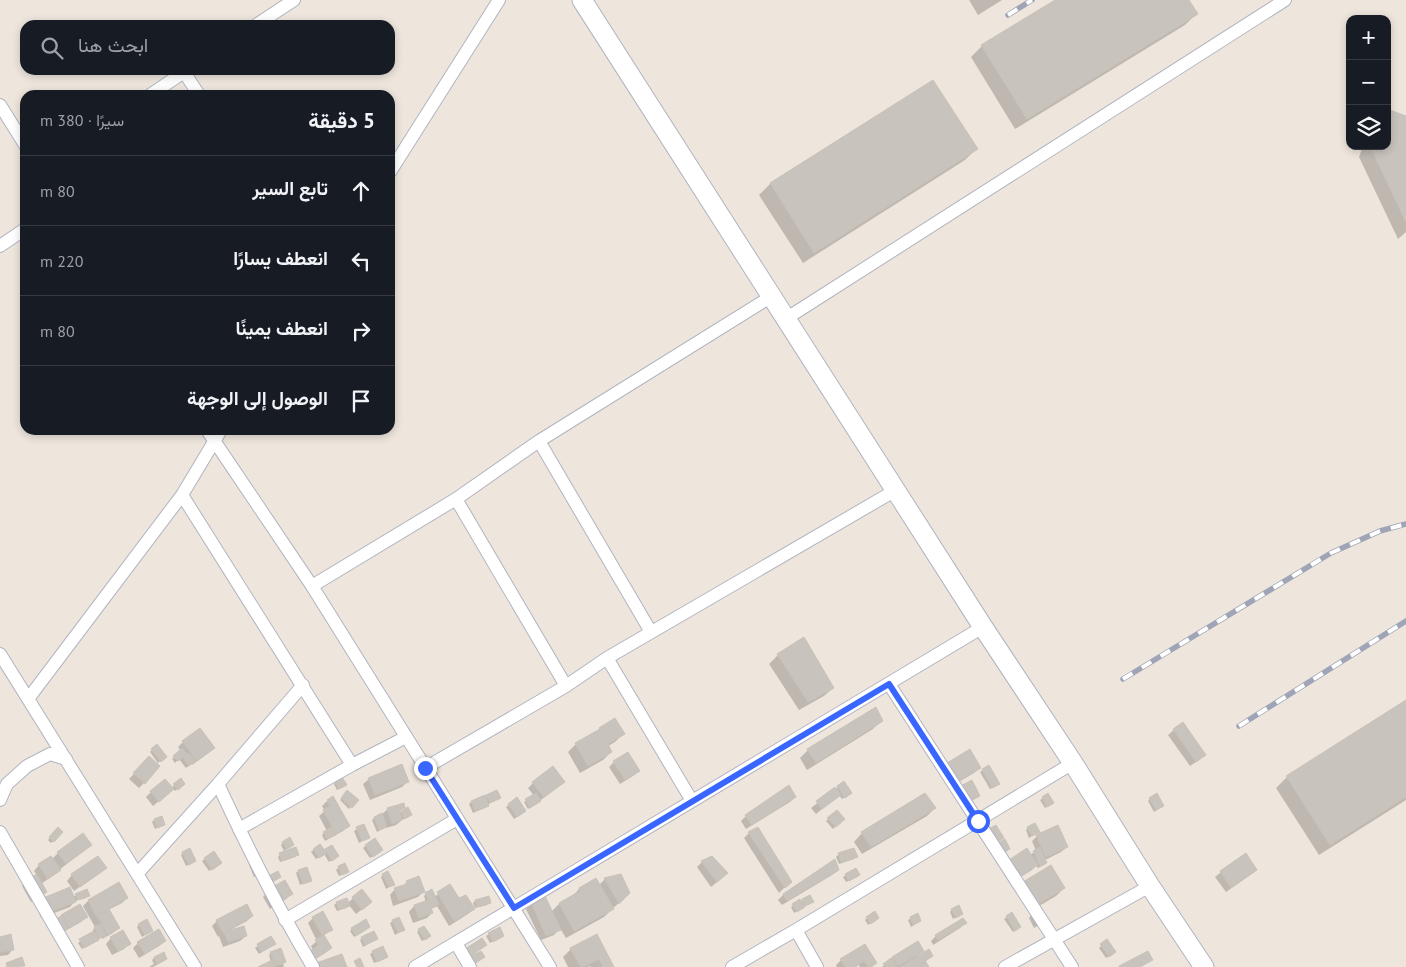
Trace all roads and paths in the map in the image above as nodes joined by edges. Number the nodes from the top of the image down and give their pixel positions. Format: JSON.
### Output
{"nodes":[{"id":1,"x":294,"y":0,"type":"edge"},
{"id":2,"x":499,"y":0,"type":"edge"},
{"id":3,"x":582,"y":0,"type":"edge"},
{"id":4,"x":1285,"y":0,"type":"edge"},
{"id":5,"x":264,"y":20,"type":"edge"},
{"id":6,"x":180,"y":75,"type":"edge"},
{"id":7,"x":188,"y":75,"type":"edge"},
{"id":8,"x":158,"y":90,"type":"edge"},
{"id":9,"x":196,"y":90,"type":"edge"},
{"id":10,"x":1,"y":108,"type":"edge"},
{"id":11,"x":20,"y":137,"type":"edge"},
{"id":12,"x":395,"y":164,"type":"edge"},
{"id":13,"x":20,"y":232,"type":"edge"},
{"id":14,"x":0,"y":246,"type":"edge"},
{"id":15,"x":772,"y":296,"type":"junction"},
{"id":16,"x":787,"y":318,"type":"junction"},
{"id":17,"x":213,"y":435,"type":"edge"},
{"id":18,"x":215,"y":435,"type":"edge"},
{"id":19,"x":539,"y":441,"type":"junction"},
{"id":20,"x":896,"y":490,"type":"junction"},
{"id":21,"x":182,"y":495,"type":"junction"},
{"id":22,"x":456,"y":499,"type":"junction"},
{"id":23,"x":312,"y":586,"type":"junction"},
{"id":24,"x":984,"y":627,"type":"junction"},
{"id":25,"x":651,"y":632,"type":"junction"},
{"id":26,"x":0,"y":654,"type":"edge"},
{"id":27,"x":607,"y":658,"type":"junction"},
{"id":28,"x":889,"y":684,"type":"junction"},
{"id":29,"x":303,"y":685,"type":"junction"},
{"id":30,"x":566,"y":686,"type":"junction"},
{"id":31,"x":28,"y":699,"type":"junction"},
{"id":32,"x":406,"y":737,"type":"junction"},
{"id":33,"x":66,"y":760,"type":"junction"},
{"id":34,"x":1073,"y":763,"type":"junction"},
{"id":35,"x":352,"y":765,"type":"junction"},
{"id":36,"x":425,"y":768,"type":"junction"},
{"id":37,"x":218,"y":784,"type":"junction"},
{"id":38,"x":0,"y":800,"type":"edge"},
{"id":39,"x":692,"y":801,"type":"junction"},
{"id":40,"x":457,"y":819,"type":"junction"},
{"id":41,"x":978,"y":821,"type":"junction"},
{"id":42,"x":239,"y":829,"type":"junction"},
{"id":43,"x":0,"y":832,"type":"edge"},
{"id":44,"x":137,"y":874,"type":"junction"},
{"id":45,"x":1150,"y":886,"type":"junction"},
{"id":46,"x":514,"y":908,"type":"junction"},
{"id":47,"x":285,"y":920,"type":"junction"},
{"id":48,"x":796,"y":930,"type":"junction"},
{"id":49,"x":1054,"y":939,"type":"junction"},
{"id":50,"x":456,"y":943,"type":"junction"},
{"id":51,"x":78,"y":967,"type":"edge"},
{"id":52,"x":195,"y":967,"type":"edge"},
{"id":53,"x":313,"y":967,"type":"edge"},
{"id":54,"x":415,"y":967,"type":"edge"},
{"id":55,"x":470,"y":967,"type":"edge"},
{"id":56,"x":550,"y":967,"type":"edge"},
{"id":57,"x":732,"y":967,"type":"edge"},
{"id":58,"x":817,"y":967,"type":"edge"},
{"id":59,"x":1005,"y":967,"type":"edge"},
{"id":60,"x":1072,"y":967,"type":"edge"},
{"id":61,"x":1204,"y":967,"type":"edge"}],
"edges":[{"from":1,"to":5,"type":"street"},
{"from":2,"to":12,"type":"street"},
{"from":3,"to":15,"type":"street"},
{"from":4,"to":16,"type":"street"},
{"from":6,"to":8,"type":"street"},
{"from":7,"to":9,"type":"street"},
{"from":10,"to":11,"type":"street"},
{"from":13,"to":14,"type":"street"},
{"from":15,"to":16,"type":"street"},
{"from":15,"to":19,"type":"street"},
{"from":16,"to":20,"type":"street"},
{"from":17,"to":21,"type":"street"},
{"from":18,"to":23,"type":"street"},
{"from":19,"to":22,"type":"street"},
{"from":19,"to":25,"type":"street"},
{"from":20,"to":24,"type":"street"},
{"from":20,"to":25,"type":"street"},
{"from":21,"to":29,"type":"street"},
{"from":21,"to":31,"type":"street"},
{"from":22,"to":23,"type":"street"},
{"from":22,"to":30,"type":"street"},
{"from":23,"to":32,"type":"street"},
{"from":24,"to":28,"type":"street"},
{"from":24,"to":34,"type":"street"},
{"from":25,"to":27,"type":"street"},
{"from":26,"to":31,"type":"street"},
{"from":27,"to":30,"type":"street"},
{"from":27,"to":39,"type":"street"},
{"from":28,"to":39,"type":"street"},
{"from":28,"to":41,"type":"street"},
{"from":29,"to":35,"type":"street"},
{"from":29,"to":37,"type":"street"},
{"from":30,"to":36,"type":"street"},
{"from":31,"to":33,"type":"street"},
{"from":32,"to":35,"type":"street"},
{"from":32,"to":36,"type":"street"},
{"from":33,"to":38,"type":"street"},
{"from":33,"to":44,"type":"street"},
{"from":34,"to":41,"type":"street"},
{"from":34,"to":45,"type":"street"},
{"from":35,"to":42,"type":"street"},
{"from":36,"to":40,"type":"street"},
{"from":37,"to":42,"type":"street"},
{"from":37,"to":44,"type":"street"},
{"from":39,"to":46,"type":"street"},
{"from":40,"to":46,"type":"street"},
{"from":40,"to":47,"type":"street"},
{"from":41,"to":48,"type":"street"},
{"from":41,"to":49,"type":"street"},
{"from":42,"to":47,"type":"street"},
{"from":43,"to":51,"type":"street"},
{"from":44,"to":52,"type":"street"},
{"from":45,"to":49,"type":"street"},
{"from":45,"to":61,"type":"street"},
{"from":46,"to":50,"type":"street"},
{"from":46,"to":56,"type":"street"},
{"from":47,"to":53,"type":"street"},
{"from":48,"to":57,"type":"street"},
{"from":48,"to":58,"type":"street"},
{"from":49,"to":59,"type":"street"},
{"from":49,"to":60,"type":"street"},
{"from":50,"to":54,"type":"street"},
{"from":50,"to":55,"type":"street"}]}
